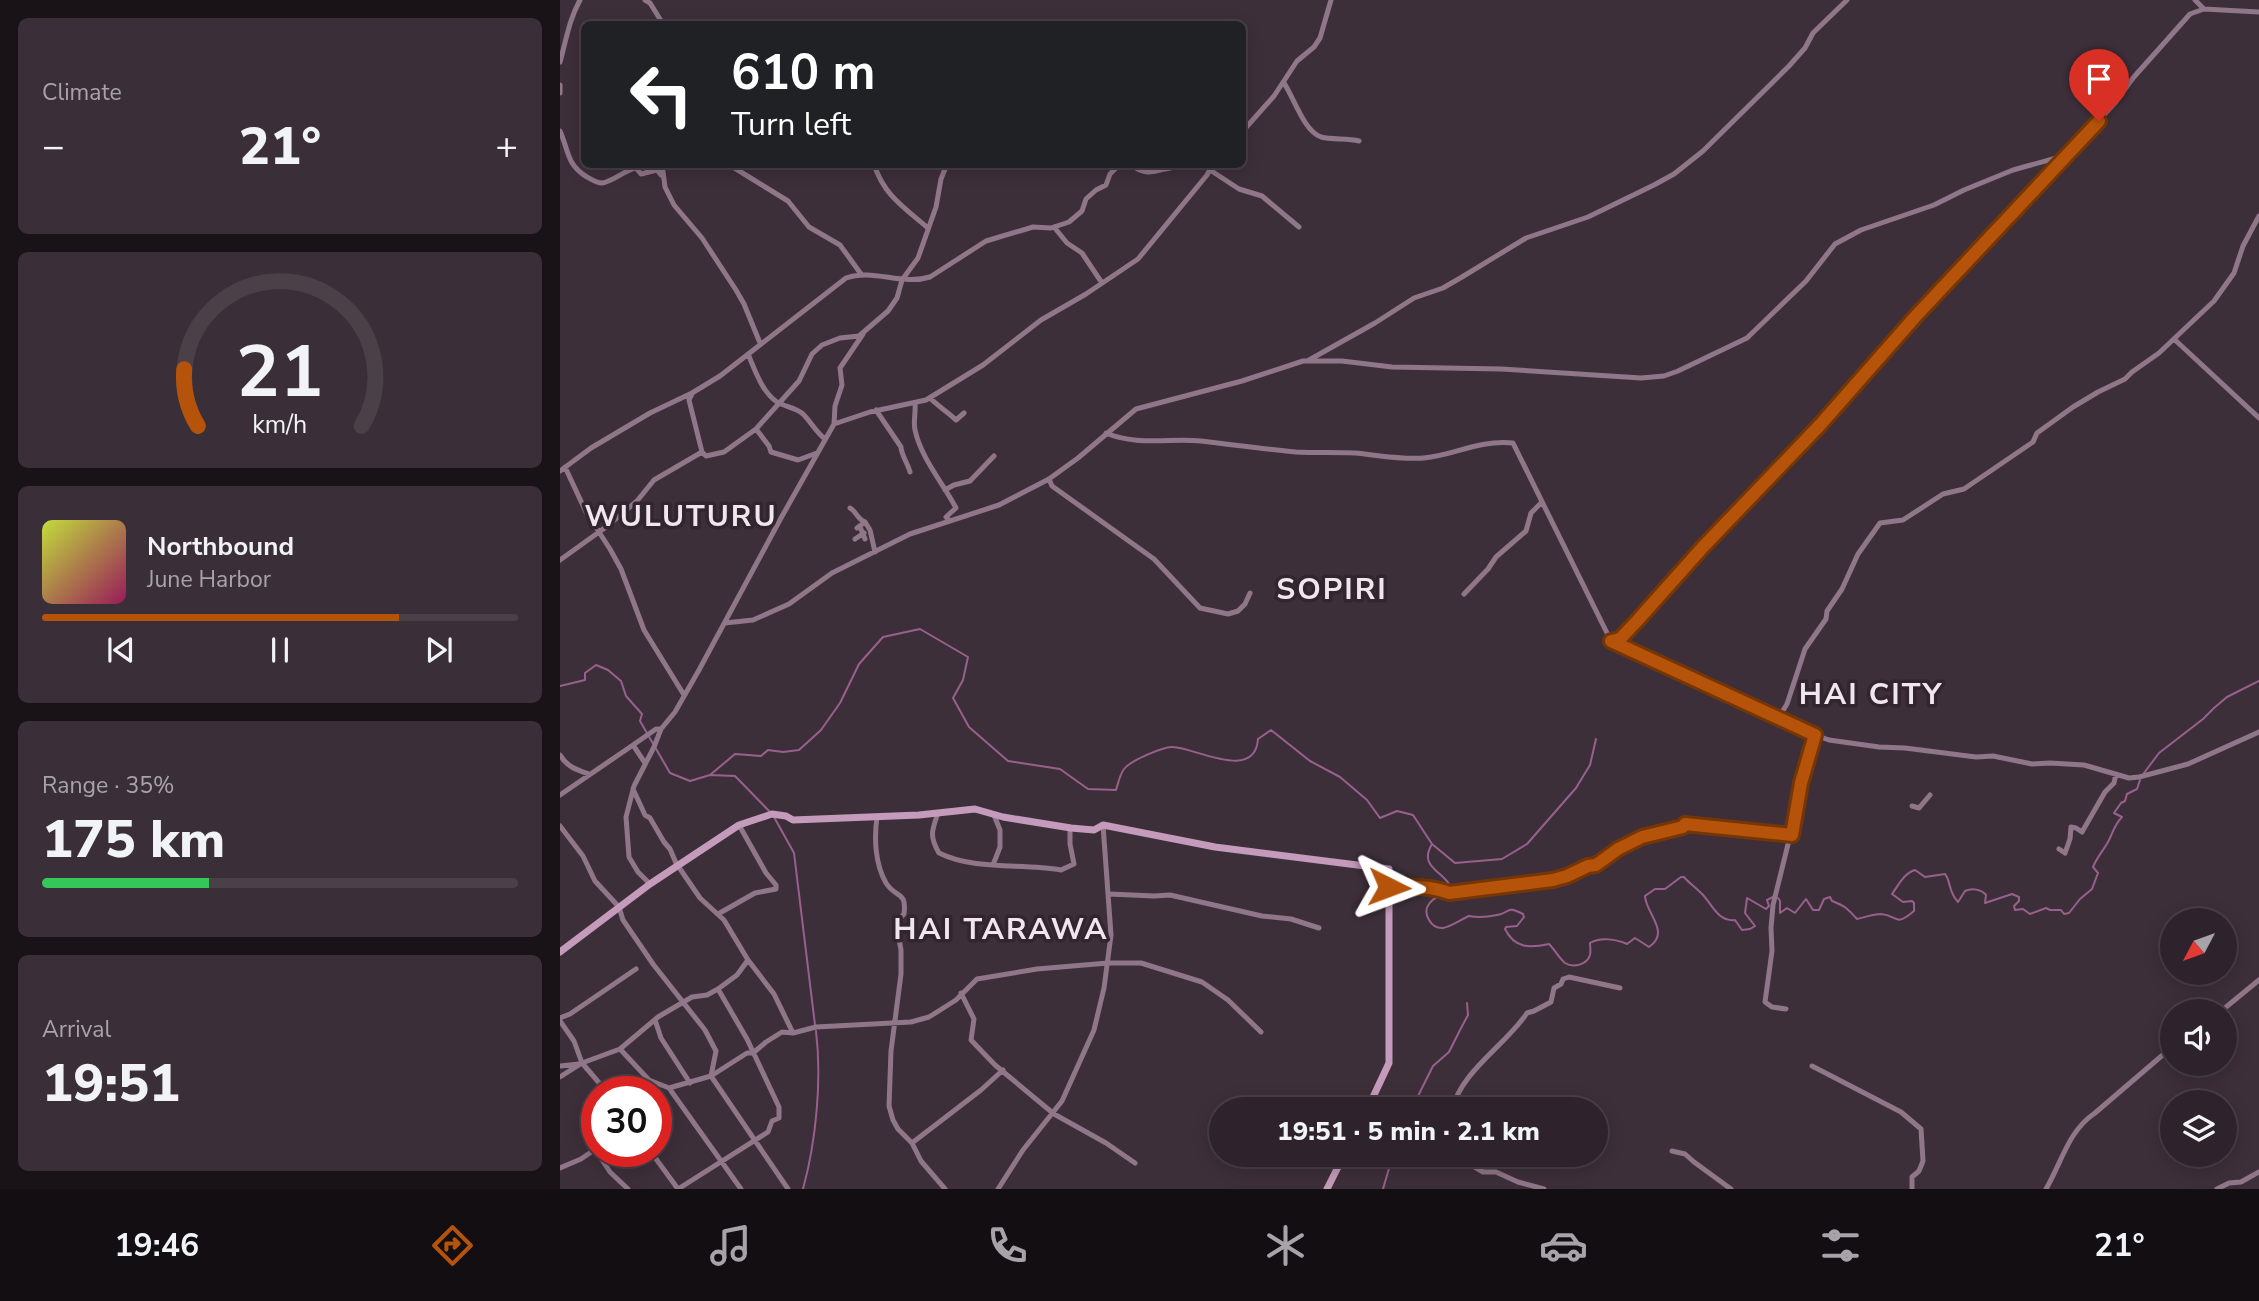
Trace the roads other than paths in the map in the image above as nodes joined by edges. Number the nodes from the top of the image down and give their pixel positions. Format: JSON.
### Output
{"nodes":[{"id":1,"x":580,"y":0,"type":"edge"},
{"id":2,"x":645,"y":0,"type":"edge"},
{"id":3,"x":1331,"y":0,"type":"edge"},
{"id":4,"x":1847,"y":0,"type":"edge"},
{"id":5,"x":2194,"y":0,"type":"edge"},
{"id":6,"x":2204,"y":9,"type":"junction"},
{"id":7,"x":2259,"y":12,"type":"edge"},
{"id":8,"x":661,"y":21,"type":"edge"},
{"id":9,"x":560,"y":62,"type":"edge"},
{"id":10,"x":1284,"y":83,"type":"junction"},
{"id":11,"x":560,"y":85,"type":"edge"},
{"id":12,"x":560,"y":93,"type":"edge"},
{"id":13,"x":1246,"y":127,"type":"edge"},
{"id":14,"x":560,"y":131,"type":"edge"},
{"id":15,"x":1359,"y":141,"type":"dead end"},
{"id":16,"x":2067,"y":155,"type":"junction"},
{"id":17,"x":630,"y":168,"type":"edge"},
{"id":18,"x":637,"y":168,"type":"edge"},
{"id":19,"x":663,"y":168,"type":"edge"},
{"id":20,"x":734,"y":168,"type":"edge"},
{"id":21,"x":875,"y":168,"type":"edge"},
{"id":22,"x":945,"y":168,"type":"edge"},
{"id":23,"x":1117,"y":168,"type":"edge"},
{"id":24,"x":1135,"y":168,"type":"edge"},
{"id":25,"x":1175,"y":168,"type":"edge"},
{"id":26,"x":1209,"y":168,"type":"edge"},
{"id":27,"x":1213,"y":168,"type":"edge"},
{"id":28,"x":663,"y":178,"type":"junction"},
{"id":29,"x":2259,"y":216,"type":"edge"},
{"id":30,"x":1054,"y":227,"type":"junction"},
{"id":31,"x":1299,"y":227,"type":"dead end"},
{"id":32,"x":928,"y":228,"type":"junction"},
{"id":33,"x":861,"y":274,"type":"junction"},
{"id":34,"x":902,"y":280,"type":"junction"},
{"id":35,"x":1102,"y":283,"type":"junction"},
{"id":36,"x":863,"y":333,"type":"junction"},
{"id":37,"x":2174,"y":339,"type":"junction"},
{"id":38,"x":760,"y":344,"type":"junction"},
{"id":39,"x":748,"y":354,"type":"junction"},
{"id":40,"x":1309,"y":360,"type":"junction"},
{"id":41,"x":692,"y":393,"type":"junction"},
{"id":42,"x":930,"y":398,"type":"junction"},
{"id":43,"x":778,"y":403,"type":"junction"},
{"id":44,"x":915,"y":403,"type":"junction"},
{"id":45,"x":876,"y":410,"type":"junction"},
{"id":46,"x":964,"y":413,"type":"dead end"},
{"id":47,"x":2259,"y":418,"type":"edge"},
{"id":48,"x":834,"y":424,"type":"junction"},
{"id":49,"x":755,"y":429,"type":"junction"},
{"id":50,"x":1107,"y":433,"type":"junction"},
{"id":51,"x":825,"y":439,"type":"junction"},
{"id":52,"x":702,"y":452,"type":"junction"},
{"id":53,"x":817,"y":453,"type":"junction"},
{"id":54,"x":994,"y":456,"type":"dead end"},
{"id":55,"x":562,"y":469,"type":"edge"},
{"id":56,"x":910,"y":472,"type":"dead end"},
{"id":57,"x":1049,"y":479,"type":"junction"},
{"id":58,"x":945,"y":490,"type":"junction"},
{"id":59,"x":1542,"y":502,"type":"junction"},
{"id":60,"x":850,"y":508,"type":"dead end"},
{"id":61,"x":950,"y":521,"type":"junction"},
{"id":62,"x":862,"y":530,"type":"junction"},
{"id":63,"x":599,"y":531,"type":"junction"},
{"id":64,"x":855,"y":539,"type":"dead end"},
{"id":65,"x":875,"y":552,"type":"junction"},
{"id":66,"x":560,"y":560,"type":"edge"},
{"id":67,"x":1250,"y":593,"type":"dead end"},
{"id":68,"x":1464,"y":594,"type":"dead end"},
{"id":69,"x":725,"y":623,"type":"junction"},
{"id":70,"x":1611,"y":641,"type":"junction"},
{"id":71,"x":684,"y":695,"type":"junction"},
{"id":72,"x":1779,"y":717,"type":"junction"},
{"id":73,"x":661,"y":729,"type":"junction"},
{"id":74,"x":2259,"y":732,"type":"edge"},
{"id":75,"x":1815,"y":735,"type":"junction"},
{"id":76,"x":633,"y":745,"type":"junction"},
{"id":77,"x":560,"y":755,"type":"edge"},
{"id":78,"x":645,"y":763,"type":"junction"},
{"id":79,"x":589,"y":774,"type":"junction"},
{"id":80,"x":2116,"y":774,"type":"junction"},
{"id":81,"x":633,"y":789,"type":"junction"},
{"id":82,"x":560,"y":795,"type":"edge"},
{"id":83,"x":1930,"y":795,"type":"dead end"},
{"id":84,"x":1912,"y":806,"type":"dead end"},
{"id":85,"x":937,"y":813,"type":"junction"},
{"id":86,"x":994,"y":815,"type":"junction"},
{"id":87,"x":877,"y":817,"type":"junction"},
{"id":88,"x":739,"y":825,"type":"junction"},
{"id":89,"x":1103,"y":825,"type":"junction"},
{"id":90,"x":560,"y":827,"type":"edge"},
{"id":91,"x":1070,"y":828,"type":"junction"},
{"id":92,"x":1792,"y":835,"type":"junction"},
{"id":93,"x":2059,"y":849,"type":"dead end"},
{"id":94,"x":993,"y":865,"type":"junction"},
{"id":95,"x":678,"y":866,"type":"junction"},
{"id":96,"x":650,"y":884,"type":"junction"},
{"id":97,"x":1389,"y":887,"type":"junction"},
{"id":98,"x":1109,"y":894,"type":"junction"},
{"id":99,"x":619,"y":907,"type":"junction"},
{"id":100,"x":718,"y":914,"type":"junction"},
{"id":101,"x":1319,"y":928,"type":"dead end"},
{"id":102,"x":560,"y":953,"type":"edge"},
{"id":103,"x":748,"y":960,"type":"junction"},
{"id":104,"x":1108,"y":962,"type":"junction"},
{"id":105,"x":636,"y":969,"type":"dead end"},
{"id":106,"x":2259,"y":980,"type":"edge"},
{"id":107,"x":1620,"y":988,"type":"dead end"},
{"id":108,"x":718,"y":989,"type":"junction"},
{"id":109,"x":961,"y":993,"type":"junction"},
{"id":110,"x":2236,"y":999,"type":"edge"},
{"id":111,"x":682,"y":1003,"type":"junction"},
{"id":112,"x":1786,"y":1009,"type":"dead end"},
{"id":113,"x":560,"y":1019,"type":"edge"},
{"id":114,"x":655,"y":1020,"type":"junction"},
{"id":115,"x":894,"y":1023,"type":"junction"},
{"id":116,"x":1261,"y":1032,"type":"dead end"},
{"id":117,"x":793,"y":1033,"type":"junction"},
{"id":118,"x":620,"y":1049,"type":"junction"},
{"id":119,"x":753,"y":1053,"type":"junction"},
{"id":120,"x":2160,"y":1057,"type":"edge"},
{"id":121,"x":582,"y":1063,"type":"junction"},
{"id":122,"x":560,"y":1066,"type":"edge"},
{"id":123,"x":1812,"y":1066,"type":"dead end"},
{"id":124,"x":1003,"y":1070,"type":"junction"},
{"id":125,"x":593,"y":1076,"type":"edge"},
{"id":126,"x":645,"y":1076,"type":"edge"},
{"id":127,"x":711,"y":1076,"type":"junction"},
{"id":128,"x":560,"y":1077,"type":"edge"},
{"id":129,"x":690,"y":1083,"type":"junction"},
{"id":130,"x":672,"y":1087,"type":"edge"},
{"id":131,"x":672,"y":1092,"type":"edge"},
{"id":132,"x":1373,"y":1097,"type":"edge"},
{"id":133,"x":1456,"y":1097,"type":"edge"},
{"id":134,"x":1054,"y":1114,"type":"junction"},
{"id":135,"x":754,"y":1141,"type":"junction"},
{"id":136,"x":912,"y":1143,"type":"junction"},
{"id":137,"x":1672,"y":1151,"type":"dead end"},
{"id":138,"x":581,"y":1159,"type":"edge"},
{"id":139,"x":720,"y":1161,"type":"junction"},
{"id":140,"x":1135,"y":1163,"type":"dead end"},
{"id":141,"x":607,"y":1167,"type":"edge"},
{"id":142,"x":662,"y":1167,"type":"edge"},
{"id":143,"x":1338,"y":1167,"type":"edge"},
{"id":144,"x":1475,"y":1167,"type":"edge"},
{"id":145,"x":560,"y":1168,"type":"edge"},
{"id":146,"x":2259,"y":1172,"type":"edge"},
{"id":147,"x":628,"y":1189,"type":"edge"},
{"id":148,"x":678,"y":1189,"type":"edge"},
{"id":149,"x":741,"y":1189,"type":"edge"},
{"id":150,"x":788,"y":1189,"type":"edge"},
{"id":151,"x":945,"y":1189,"type":"edge"},
{"id":152,"x":999,"y":1189,"type":"edge"},
{"id":153,"x":1327,"y":1189,"type":"edge"},
{"id":154,"x":1544,"y":1189,"type":"edge"},
{"id":155,"x":1731,"y":1189,"type":"edge"},
{"id":156,"x":1912,"y":1189,"type":"edge"},
{"id":157,"x":2046,"y":1189,"type":"edge"},
{"id":158,"x":2217,"y":1189,"type":"edge"}],
"edges":[{"from":1,"to":9,"type":"street"},
{"from":2,"to":8,"type":"street"},
{"from":3,"to":10,"type":"street"},
{"from":4,"to":40,"type":"street"},
{"from":5,"to":6,"type":"street"},
{"from":6,"to":7,"type":"street"},
{"from":6,"to":16,"type":"street"},
{"from":10,"to":13,"type":"street"},
{"from":10,"to":15,"type":"street"},
{"from":11,"to":12,"type":"street"},
{"from":14,"to":17,"type":"street"},
{"from":16,"to":40,"type":"street"},
{"from":16,"to":70,"type":"street"},
{"from":18,"to":28,"type":"street"},
{"from":19,"to":28,"type":"street"},
{"from":20,"to":33,"type":"street"},
{"from":21,"to":32,"type":"street"},
{"from":22,"to":32,"type":"street"},
{"from":23,"to":30,"type":"street"},
{"from":24,"to":25,"type":"street"},
{"from":26,"to":35,"type":"street"},
{"from":27,"to":31,"type":"street"},
{"from":28,"to":38,"type":"street"},
{"from":29,"to":37,"type":"street"},
{"from":30,"to":34,"type":"street"},
{"from":30,"to":35,"type":"street"},
{"from":32,"to":34,"type":"street"},
{"from":33,"to":34,"type":"street"},
{"from":33,"to":38,"type":"street"},
{"from":34,"to":36,"type":"street"},
{"from":35,"to":42,"type":"street"},
{"from":36,"to":43,"type":"street"},
{"from":36,"to":48,"type":"street"},
{"from":37,"to":47,"type":"street"},
{"from":37,"to":72,"type":"street"},
{"from":38,"to":39,"type":"street"},
{"from":39,"to":41,"type":"street"},
{"from":39,"to":43,"type":"street"},
{"from":40,"to":50,"type":"street"},
{"from":41,"to":52,"type":"street"},
{"from":41,"to":55,"type":"street"},
{"from":42,"to":44,"type":"street"},
{"from":42,"to":46,"type":"street"},
{"from":43,"to":49,"type":"street"},
{"from":43,"to":51,"type":"street"},
{"from":44,"to":45,"type":"street"},
{"from":44,"to":58,"type":"street"},
{"from":45,"to":48,"type":"street"},
{"from":45,"to":56,"type":"street"},
{"from":48,"to":51,"type":"street"},
{"from":49,"to":52,"type":"street"},
{"from":49,"to":53,"type":"street"},
{"from":50,"to":57,"type":"street"},
{"from":50,"to":59,"type":"street"},
{"from":51,"to":53,"type":"street"},
{"from":52,"to":63,"type":"street"},
{"from":53,"to":69,"type":"street"},
{"from":54,"to":58,"type":"street"},
{"from":55,"to":63,"type":"street"},
{"from":57,"to":61,"type":"street"},
{"from":57,"to":67,"type":"street"},
{"from":58,"to":61,"type":"street"},
{"from":59,"to":68,"type":"street"},
{"from":59,"to":70,"type":"street"},
{"from":60,"to":62,"type":"street"},
{"from":61,"to":65,"type":"street"},
{"from":62,"to":64,"type":"street"},
{"from":62,"to":65,"type":"street"},
{"from":63,"to":66,"type":"street"},
{"from":63,"to":71,"type":"street"},
{"from":65,"to":69,"type":"street"},
{"from":69,"to":71,"type":"street"},
{"from":70,"to":72,"type":"street"},
{"from":71,"to":73,"type":"street"},
{"from":72,"to":75,"type":"street"},
{"from":73,"to":76,"type":"street"},
{"from":73,"to":78,"type":"street"},
{"from":74,"to":80,"type":"street"},
{"from":75,"to":80,"type":"street"},
{"from":75,"to":92,"type":"street"},
{"from":76,"to":78,"type":"street"},
{"from":76,"to":79,"type":"street"},
{"from":77,"to":79,"type":"street"},
{"from":78,"to":81,"type":"street"},
{"from":79,"to":82,"type":"street"},
{"from":80,"to":93,"type":"street"},
{"from":81,"to":95,"type":"street"},
{"from":81,"to":96,"type":"street"},
{"from":83,"to":84,"type":"street"},
{"from":85,"to":86,"type":"street"},
{"from":85,"to":87,"type":"street"},
{"from":85,"to":94,"type":"street"},
{"from":86,"to":91,"type":"street"},
{"from":86,"to":94,"type":"street"},
{"from":87,"to":88,"type":"street"},
{"from":87,"to":115,"type":"street"},
{"from":88,"to":95,"type":"street"},
{"from":88,"to":100,"type":"street"},
{"from":89,"to":91,"type":"street"},
{"from":89,"to":97,"type":"street"},
{"from":89,"to":98,"type":"street"},
{"from":90,"to":99,"type":"street"},
{"from":91,"to":94,"type":"street"},
{"from":92,"to":97,"type":"street"},
{"from":92,"to":112,"type":"street"},
{"from":95,"to":96,"type":"street"},
{"from":95,"to":100,"type":"street"},
{"from":96,"to":99,"type":"street"},
{"from":97,"to":132,"type":"street"},
{"from":98,"to":101,"type":"street"},
{"from":98,"to":104,"type":"street"},
{"from":99,"to":102,"type":"street"},
{"from":99,"to":111,"type":"street"},
{"from":100,"to":103,"type":"street"},
{"from":103,"to":108,"type":"street"},
{"from":103,"to":117,"type":"street"},
{"from":104,"to":109,"type":"street"},
{"from":104,"to":116,"type":"street"},
{"from":104,"to":134,"type":"street"},
{"from":105,"to":113,"type":"street"},
{"from":106,"to":110,"type":"street"},
{"from":107,"to":133,"type":"street"},
{"from":108,"to":111,"type":"street"},
{"from":108,"to":119,"type":"street"},
{"from":109,"to":115,"type":"street"},
{"from":109,"to":124,"type":"street"},
{"from":111,"to":114,"type":"street"},
{"from":111,"to":127,"type":"street"},
{"from":113,"to":121,"type":"street"},
{"from":114,"to":118,"type":"street"},
{"from":114,"to":129,"type":"street"},
{"from":115,"to":117,"type":"street"},
{"from":115,"to":136,"type":"street"},
{"from":117,"to":119,"type":"street"},
{"from":118,"to":121,"type":"street"},
{"from":118,"to":126,"type":"street"},
{"from":119,"to":127,"type":"street"},
{"from":119,"to":135,"type":"street"},
{"from":120,"to":157,"type":"street"},
{"from":121,"to":122,"type":"street"},
{"from":121,"to":125,"type":"street"},
{"from":121,"to":128,"type":"street"},
{"from":123,"to":156,"type":"street"},
{"from":124,"to":134,"type":"street"},
{"from":124,"to":136,"type":"street"},
{"from":127,"to":129,"type":"street"},
{"from":127,"to":135,"type":"street"},
{"from":129,"to":130,"type":"street"},
{"from":131,"to":139,"type":"street"},
{"from":134,"to":140,"type":"street"},
{"from":134,"to":152,"type":"street"},
{"from":135,"to":139,"type":"street"},
{"from":135,"to":150,"type":"street"},
{"from":136,"to":151,"type":"street"},
{"from":137,"to":155,"type":"street"},
{"from":138,"to":145,"type":"street"},
{"from":139,"to":148,"type":"street"},
{"from":139,"to":149,"type":"street"},
{"from":141,"to":147,"type":"street"},
{"from":142,"to":148,"type":"street"},
{"from":143,"to":153,"type":"street"},
{"from":144,"to":154,"type":"street"},
{"from":146,"to":158,"type":"street"}]}
